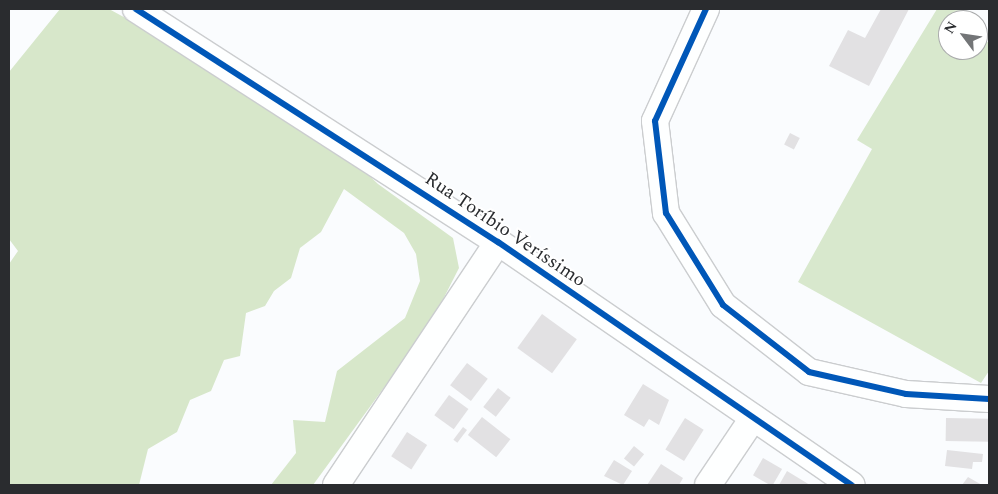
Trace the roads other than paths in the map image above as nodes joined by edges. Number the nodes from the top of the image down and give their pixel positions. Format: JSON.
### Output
{"nodes":[{"id":1,"x":136,"y":9,"type":"edge"},
{"id":2,"x":706,"y":9,"type":"edge"},
{"id":3,"x":498,"y":242,"type":"junction"},
{"id":4,"x":989,"y":399,"type":"edge"},
{"id":5,"x":753,"y":418,"type":"junction"},
{"id":6,"x":336,"y":485,"type":"edge"},
{"id":7,"x":708,"y":485,"type":"edge"},
{"id":8,"x":852,"y":485,"type":"edge"}],
"edges":[{"from":1,"to":3,"type":"street","name":"Rua Toríbio Veríssimo"},
{"from":2,"to":4,"type":"street"},
{"from":3,"to":5,"type":"street","name":"Rua Toríbio Veríssimo"},
{"from":3,"to":6,"type":"street"},
{"from":5,"to":7,"type":"street"},
{"from":5,"to":8,"type":"street","name":"Rua Toríbio Veríssimo"}]}
